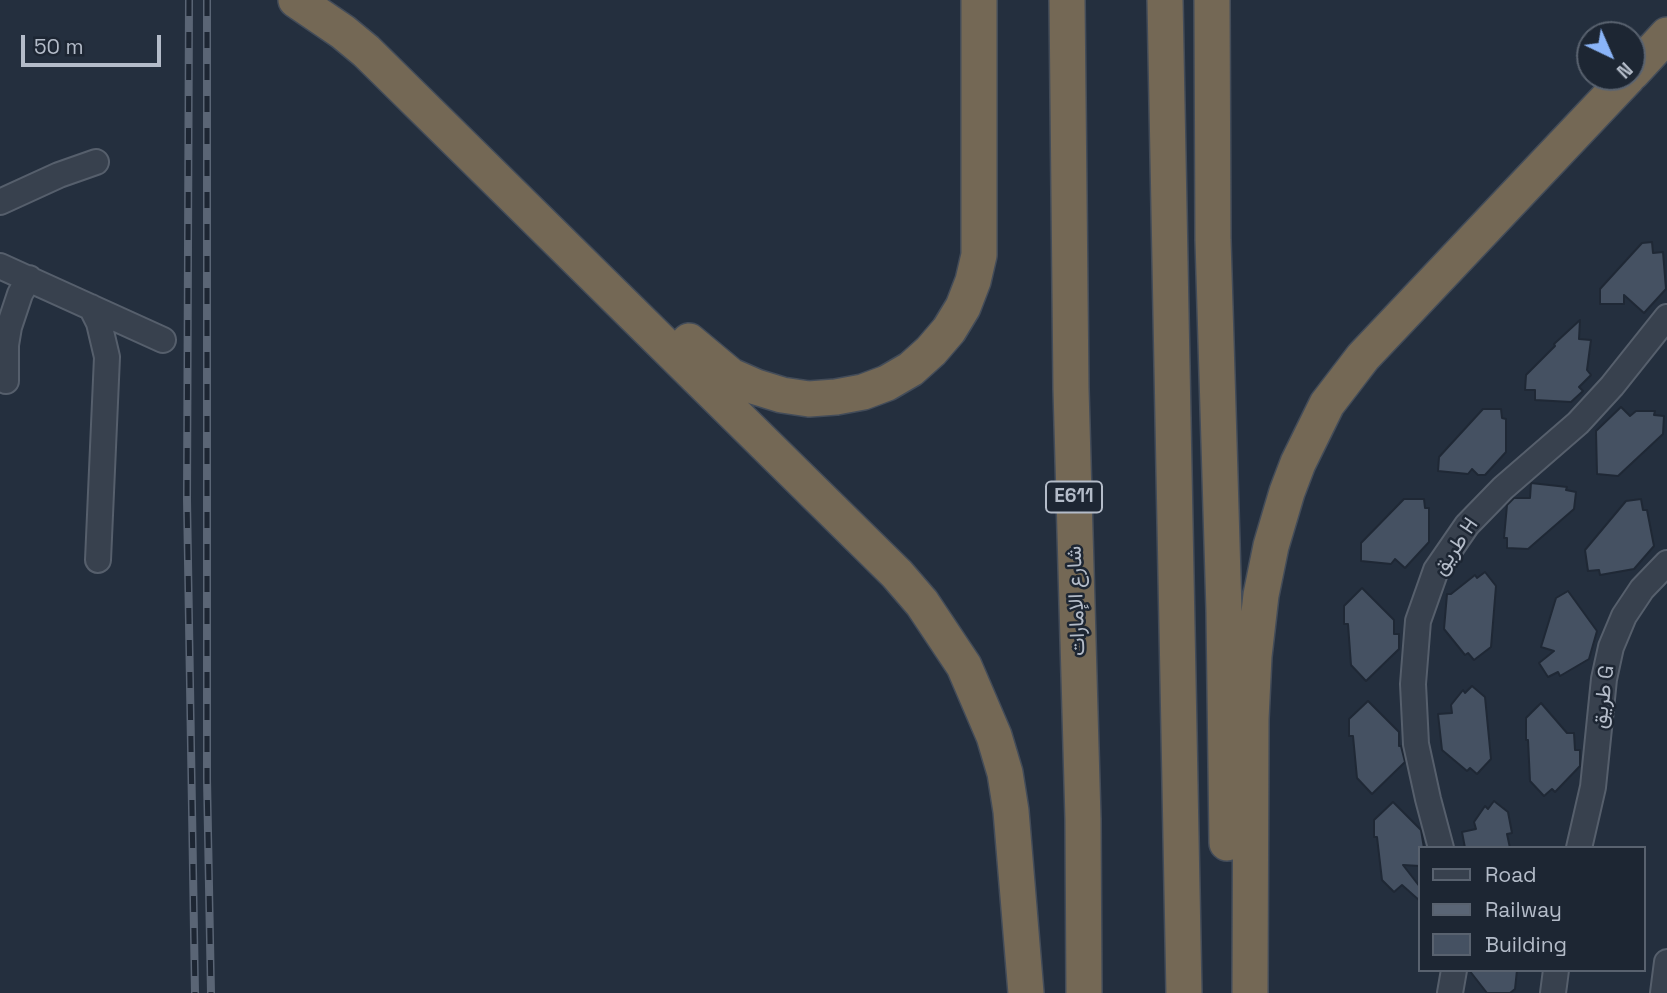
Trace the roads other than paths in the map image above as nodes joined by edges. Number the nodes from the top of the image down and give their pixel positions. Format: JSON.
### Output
{"nodes":[{"id":1,"x":296,"y":0,"type":"edge"},
{"id":2,"x":979,"y":0,"type":"edge"},
{"id":3,"x":1067,"y":0,"type":"edge"},
{"id":4,"x":1165,"y":0,"type":"edge"},
{"id":5,"x":1212,"y":0,"type":"edge"},
{"id":6,"x":1229,"y":0,"type":"edge"},
{"id":7,"x":1667,"y":35,"type":"edge"},
{"id":8,"x":1646,"y":58,"type":"edge"},
{"id":9,"x":1615,"y":91,"type":"edge"},
{"id":10,"x":461,"y":144,"type":"junction"},
{"id":11,"x":96,"y":162,"type":"dead end"},
{"id":12,"x":0,"y":202,"type":"edge"},
{"id":13,"x":1213,"y":240,"type":"junction"},
{"id":14,"x":0,"y":266,"type":"edge"},
{"id":15,"x":29,"y":278,"type":"junction"},
{"id":16,"x":91,"y":307,"type":"junction"},
{"id":17,"x":1667,"y":317,"type":"edge"},
{"id":18,"x":163,"y":340,"type":"dead end"},
{"id":19,"x":6,"y":380,"type":"dead end"},
{"id":20,"x":98,"y":560,"type":"dead end"},
{"id":21,"x":1667,"y":563,"type":"edge"},
{"id":22,"x":1440,"y":846,"type":"edge"},
{"id":23,"x":1578,"y":846,"type":"edge"},
{"id":24,"x":1667,"y":962,"type":"edge"},
{"id":25,"x":1454,"y":972,"type":"edge"},
{"id":26,"x":1556,"y":972,"type":"edge"},
{"id":27,"x":1026,"y":993,"type":"edge"},
{"id":28,"x":1084,"y":993,"type":"edge"},
{"id":29,"x":1184,"y":993,"type":"edge"},
{"id":30,"x":1228,"y":993,"type":"edge"},
{"id":31,"x":1250,"y":993,"type":"edge"},
{"id":32,"x":1450,"y":993,"type":"edge"},
{"id":33,"x":1553,"y":993,"type":"edge"},
{"id":34,"x":1663,"y":993,"type":"edge"}],
"edges":[{"from":1,"to":10,"type":"highway"},
{"from":2,"to":10,"type":"highway"},
{"from":3,"to":28,"type":"highway","name":"شارع الإمارات","number":"E611"},
{"from":4,"to":29,"type":"highway"},
{"from":5,"to":13,"type":"highway"},
{"from":6,"to":13,"type":"highway"},
{"from":7,"to":8,"type":"highway"},
{"from":9,"to":31,"type":"highway"},
{"from":10,"to":27,"type":"highway"},
{"from":11,"to":12,"type":"street"},
{"from":13,"to":30,"type":"highway"},
{"from":14,"to":15,"type":"street"},
{"from":15,"to":16,"type":"street"},
{"from":15,"to":19,"type":"street"},
{"from":16,"to":18,"type":"street"},
{"from":16,"to":20,"type":"street"},
{"from":17,"to":22,"type":"street","name":"طريق H"},
{"from":21,"to":23,"type":"street","name":"طريق G"},
{"from":24,"to":34,"type":"street"},
{"from":25,"to":32,"type":"street"},
{"from":26,"to":33,"type":"street"}]}
